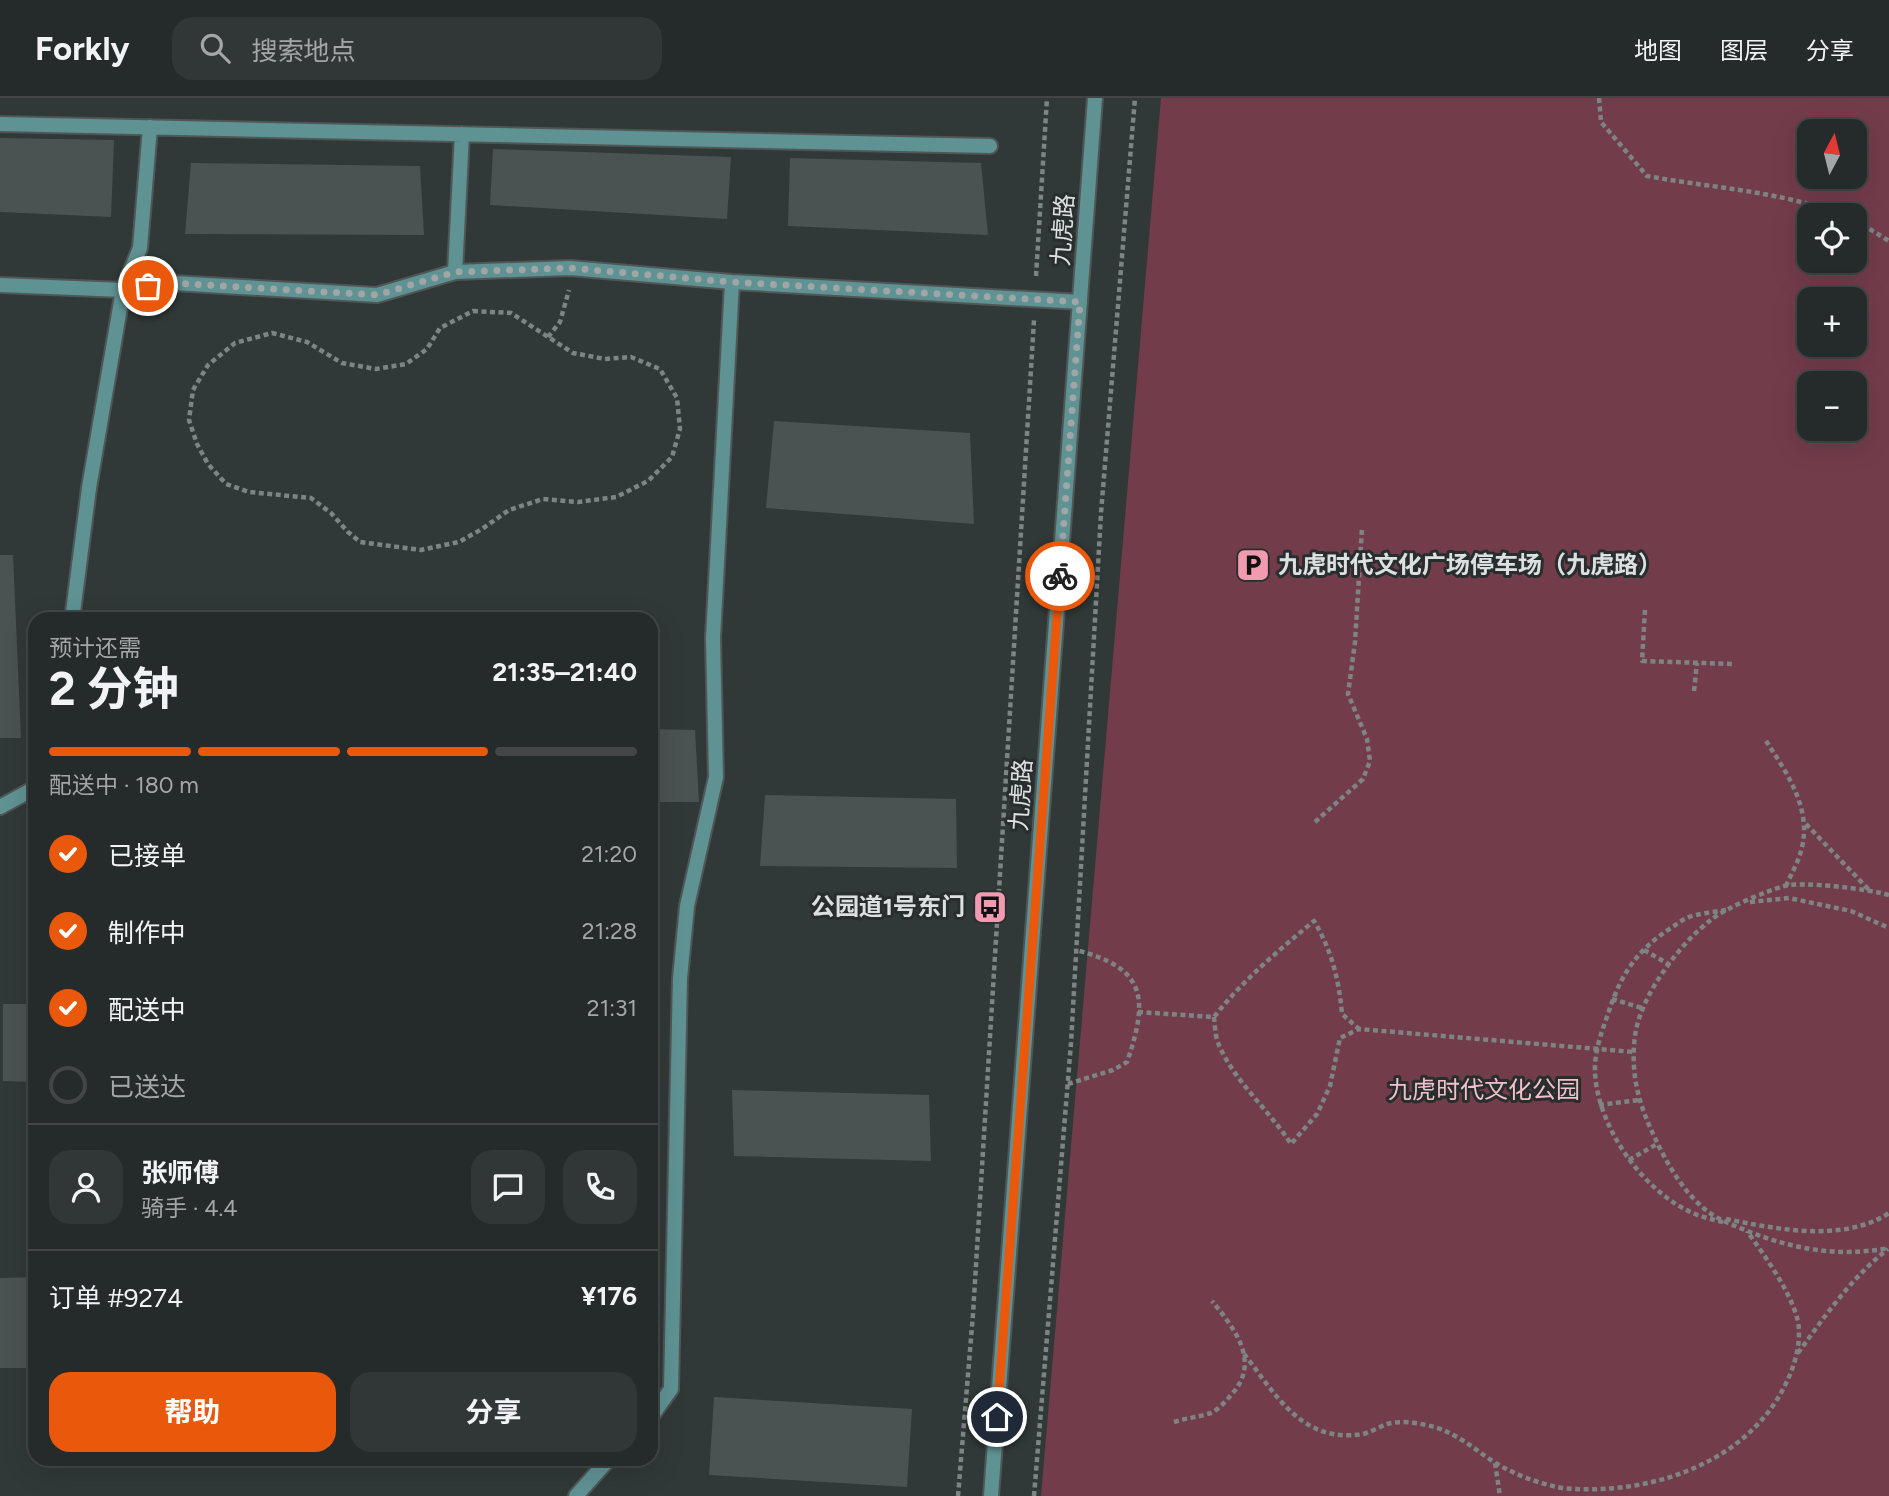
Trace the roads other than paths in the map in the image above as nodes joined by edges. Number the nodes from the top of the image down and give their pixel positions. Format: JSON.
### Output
{"nodes":[{"id":1,"x":1095,"y":98,"type":"edge"},
{"id":2,"x":0,"y":124,"type":"edge"},
{"id":3,"x":150,"y":127,"type":"junction"},
{"id":4,"x":463,"y":134,"type":"junction"},
{"id":5,"x":990,"y":146,"type":"dead end"},
{"id":6,"x":455,"y":272,"type":"junction"},
{"id":7,"x":732,"y":282,"type":"junction"},
{"id":8,"x":0,"y":285,"type":"edge"},
{"id":9,"x":123,"y":290,"type":"junction"},
{"id":10,"x":1080,"y":302,"type":"junction"},
{"id":11,"x":73,"y":612,"type":"edge"},
{"id":12,"x":28,"y":792,"type":"edge"},
{"id":13,"x":0,"y":807,"type":"edge"},
{"id":14,"x":658,"y":1408,"type":"edge"},
{"id":15,"x":603,"y":1466,"type":"edge"},
{"id":16,"x":576,"y":1496,"type":"edge"},
{"id":17,"x":991,"y":1496,"type":"edge"}],
"edges":[{"from":1,"to":10,"type":"street","name":"九虎路"},
{"from":2,"to":3,"type":"street"},
{"from":3,"to":4,"type":"street"},
{"from":3,"to":9,"type":"street"},
{"from":4,"to":5,"type":"street"},
{"from":4,"to":6,"type":"street"},
{"from":6,"to":7,"type":"street"},
{"from":6,"to":9,"type":"street"},
{"from":7,"to":10,"type":"street"},
{"from":7,"to":14,"type":"street"},
{"from":8,"to":9,"type":"street"},
{"from":9,"to":11,"type":"street"},
{"from":10,"to":17,"type":"street","name":"九虎路"},
{"from":12,"to":13,"type":"street"},
{"from":15,"to":16,"type":"street"}]}
